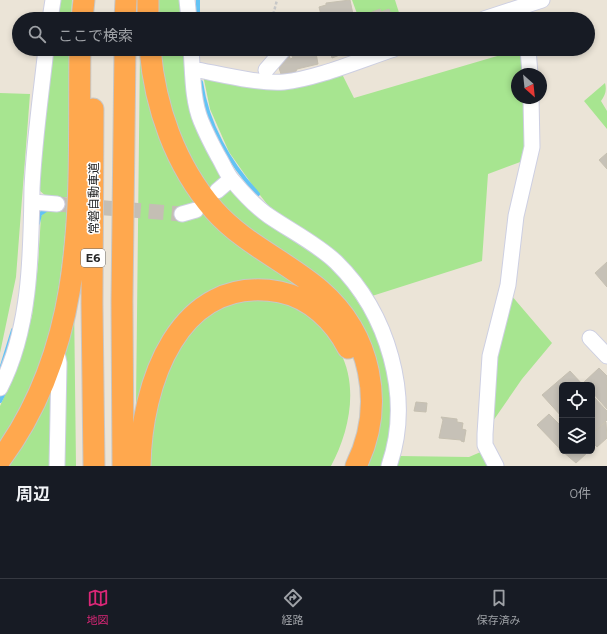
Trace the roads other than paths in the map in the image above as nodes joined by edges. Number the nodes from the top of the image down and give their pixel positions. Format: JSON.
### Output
{"nodes":[{"id":1,"x":53,"y":0,"type":"edge"},
{"id":2,"x":84,"y":0,"type":"edge"},
{"id":3,"x":93,"y":0,"type":"edge"},
{"id":4,"x":126,"y":0,"type":"edge"},
{"id":5,"x":148,"y":0,"type":"edge"},
{"id":6,"x":188,"y":0,"type":"edge"},
{"id":7,"x":542,"y":0,"type":"edge"},
{"id":8,"x":51,"y":12,"type":"edge"},
{"id":9,"x":83,"y":12,"type":"edge"},
{"id":10,"x":93,"y":12,"type":"edge"},
{"id":11,"x":125,"y":12,"type":"edge"},
{"id":12,"x":148,"y":12,"type":"edge"},
{"id":13,"x":189,"y":12,"type":"edge"},
{"id":14,"x":526,"y":12,"type":"edge"},
{"id":15,"x":45,"y":56,"type":"edge"},
{"id":16,"x":80,"y":56,"type":"edge"},
{"id":17,"x":92,"y":56,"type":"edge"},
{"id":18,"x":125,"y":56,"type":"edge"},
{"id":19,"x":151,"y":56,"type":"edge"},
{"id":20,"x":192,"y":56,"type":"edge"},
{"id":21,"x":278,"y":56,"type":"edge"},
{"id":22,"x":373,"y":56,"type":"edge"},
{"id":23,"x":529,"y":56,"type":"edge"},
{"id":24,"x":530,"y":68,"type":"edge"},
{"id":25,"x":193,"y":70,"type":"junction"},
{"id":26,"x":266,"y":70,"type":"dead end"},
{"id":27,"x":531,"y":104,"type":"edge"},
{"id":28,"x":231,"y":179,"type":"junction"},
{"id":29,"x":217,"y":191,"type":"dead end"},
{"id":30,"x":33,"y":202,"type":"junction"},
{"id":31,"x":57,"y":204,"type":"tunnel mouth"},
{"id":32,"x":196,"y":210,"type":"dead end"},
{"id":33,"x":182,"y":214,"type":"tunnel mouth"},
{"id":34,"x":590,"y":338,"type":"dead end"},
{"id":35,"x":56,"y":349,"type":"junction"},
{"id":36,"x":607,"y":356,"type":"edge"},
{"id":37,"x":0,"y":388,"type":"edge"},
{"id":38,"x":0,"y":460,"type":"edge"},
{"id":39,"x":57,"y":466,"type":"edge"},
{"id":40,"x":94,"y":466,"type":"edge"},
{"id":41,"x":123,"y":466,"type":"edge"},
{"id":42,"x":140,"y":466,"type":"edge"},
{"id":43,"x":341,"y":466,"type":"edge"},
{"id":44,"x":356,"y":466,"type":"edge"},
{"id":45,"x":389,"y":466,"type":"edge"},
{"id":46,"x":496,"y":466,"type":"edge"}],
"edges":[{"from":1,"to":8,"type":"street"},
{"from":2,"to":9,"type":"highway"},
{"from":3,"to":10,"type":"highway"},
{"from":4,"to":11,"type":"highway"},
{"from":5,"to":12,"type":"highway"},
{"from":6,"to":13,"type":"street"},
{"from":7,"to":14,"type":"street"},
{"from":15,"to":30,"type":"street"},
{"from":16,"to":35,"type":"highway"},
{"from":17,"to":40,"type":"highway","name":"常磐自動車道","number":"E6"},
{"from":18,"to":41,"type":"highway","number":"E6"},
{"from":19,"to":44,"type":"highway"},
{"from":20,"to":25,"type":"street"},
{"from":21,"to":26,"type":"street"},
{"from":22,"to":25,"type":"street"},
{"from":23,"to":24,"type":"street"},
{"from":25,"to":28,"type":"street"},
{"from":27,"to":46,"type":"street"},
{"from":28,"to":29,"type":"street"},
{"from":28,"to":45,"type":"street"},
{"from":30,"to":31,"type":"street"},
{"from":30,"to":37,"type":"street"},
{"from":32,"to":33,"type":"street"},
{"from":34,"to":36,"type":"street"},
{"from":35,"to":38,"type":"highway"},
{"from":35,"to":39,"type":"street"},
{"from":42,"to":43,"type":"highway"}]}
